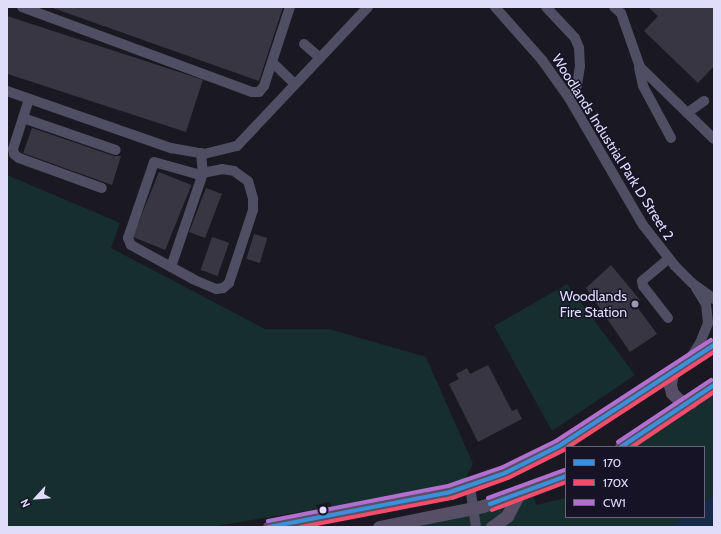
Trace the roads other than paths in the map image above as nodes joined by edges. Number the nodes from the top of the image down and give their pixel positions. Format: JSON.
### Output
{"nodes":[{"id":1,"x":22,"y":7,"type":"edge"},
{"id":2,"x":290,"y":7,"type":"edge"},
{"id":3,"x":368,"y":7,"type":"edge"},
{"id":4,"x":495,"y":7,"type":"edge"},
{"id":5,"x":546,"y":7,"type":"edge"},
{"id":6,"x":621,"y":9,"type":"edge"},
{"id":7,"x":304,"y":44,"type":"dead end"},
{"id":8,"x":320,"y":58,"type":"junction"},
{"id":9,"x":272,"y":62,"type":"junction"},
{"id":10,"x":637,"y":62,"type":"junction"},
{"id":11,"x":295,"y":84,"type":"junction"},
{"id":12,"x":7,"y":91,"type":"edge"},
{"id":13,"x":569,"y":98,"type":"junction"},
{"id":14,"x":29,"y":99,"type":"junction"},
{"id":15,"x":704,"y":101,"type":"dead end"},
{"id":16,"x":687,"y":113,"type":"junction"},
{"id":17,"x":23,"y":118,"type":"junction"},
{"id":18,"x":671,"y":138,"type":"dead end"},
{"id":19,"x":714,"y":139,"type":"edge"},
{"id":20,"x":116,"y":150,"type":"dead end"},
{"id":21,"x":202,"y":153,"type":"junction"},
{"id":22,"x":203,"y":173,"type":"junction"},
{"id":23,"x":102,"y":188,"type":"dead end"},
{"id":24,"x":669,"y":258,"type":"junction"},
{"id":25,"x":171,"y":267,"type":"junction"},
{"id":26,"x":692,"y":283,"type":"junction"},
{"id":27,"x":714,"y":299,"type":"edge"},
{"id":28,"x":668,"y":318,"type":"dead end"},
{"id":29,"x":714,"y":345,"type":"edge"},
{"id":30,"x":688,"y":362,"type":"junction"},
{"id":31,"x":672,"y":372,"type":"junction"},
{"id":32,"x":714,"y":385,"type":"edge"},
{"id":33,"x":691,"y":402,"type":"junction"},
{"id":34,"x":623,"y":446,"type":"edge"},
{"id":35,"x":565,"y":476,"type":"edge"},
{"id":36,"x":470,"y":486,"type":"junction"},
{"id":37,"x":518,"y":495,"type":"junction"},
{"id":38,"x":473,"y":508,"type":"junction"},
{"id":39,"x":269,"y":527,"type":"edge"},
{"id":40,"x":379,"y":527,"type":"edge"},
{"id":41,"x":476,"y":527,"type":"edge"},
{"id":42,"x":492,"y":527,"type":"edge"}],
"edges":[{"from":1,"to":9,"type":"street"},
{"from":2,"to":9,"type":"street"},
{"from":3,"to":8,"type":"street"},
{"from":4,"to":13,"type":"street","name":"Woodlands Industrial Park D Street 2"},
{"from":5,"to":13,"type":"street"},
{"from":6,"to":10,"type":"street"},
{"from":7,"to":8,"type":"street"},
{"from":8,"to":11,"type":"street"},
{"from":9,"to":11,"type":"street"},
{"from":10,"to":16,"type":"street"},
{"from":10,"to":18,"type":"street"},
{"from":11,"to":21,"type":"street"},
{"from":12,"to":14,"type":"street"},
{"from":13,"to":24,"type":"street","name":"Woodlands Industrial Park D Street 2"},
{"from":14,"to":17,"type":"street"},
{"from":14,"to":21,"type":"street"},
{"from":15,"to":16,"type":"street"},
{"from":16,"to":19,"type":"street"},
{"from":17,"to":20,"type":"street"},
{"from":17,"to":23,"type":"street"},
{"from":21,"to":22,"type":"street"},
{"from":22,"to":25,"type":"street"},
{"from":22,"to":25,"type":"street"},
{"from":22,"to":25,"type":"street"},
{"from":24,"to":26,"type":"street","name":"Woodlands Industrial Park D Street 2"},
{"from":24,"to":28,"type":"street"},
{"from":26,"to":27,"type":"street","name":"Woodlands Industrial Park D Street 2"},
{"from":26,"to":30,"type":"street","name":"Woodlands Industrial Park D Street 2"},
{"from":29,"to":30,"type":"main road"},
{"from":30,"to":31,"type":"main road"},
{"from":31,"to":33,"type":"main road"},
{"from":31,"to":36,"type":"main road"},
{"from":32,"to":33,"type":"main road"},
{"from":33,"to":34,"type":"main road"},
{"from":35,"to":37,"type":"main road"},
{"from":36,"to":38,"type":"street"},
{"from":36,"to":39,"type":"main road"},
{"from":37,"to":38,"type":"main road"},
{"from":37,"to":42,"type":"main road"},
{"from":38,"to":40,"type":"main road"},
{"from":38,"to":41,"type":"street"}]}
